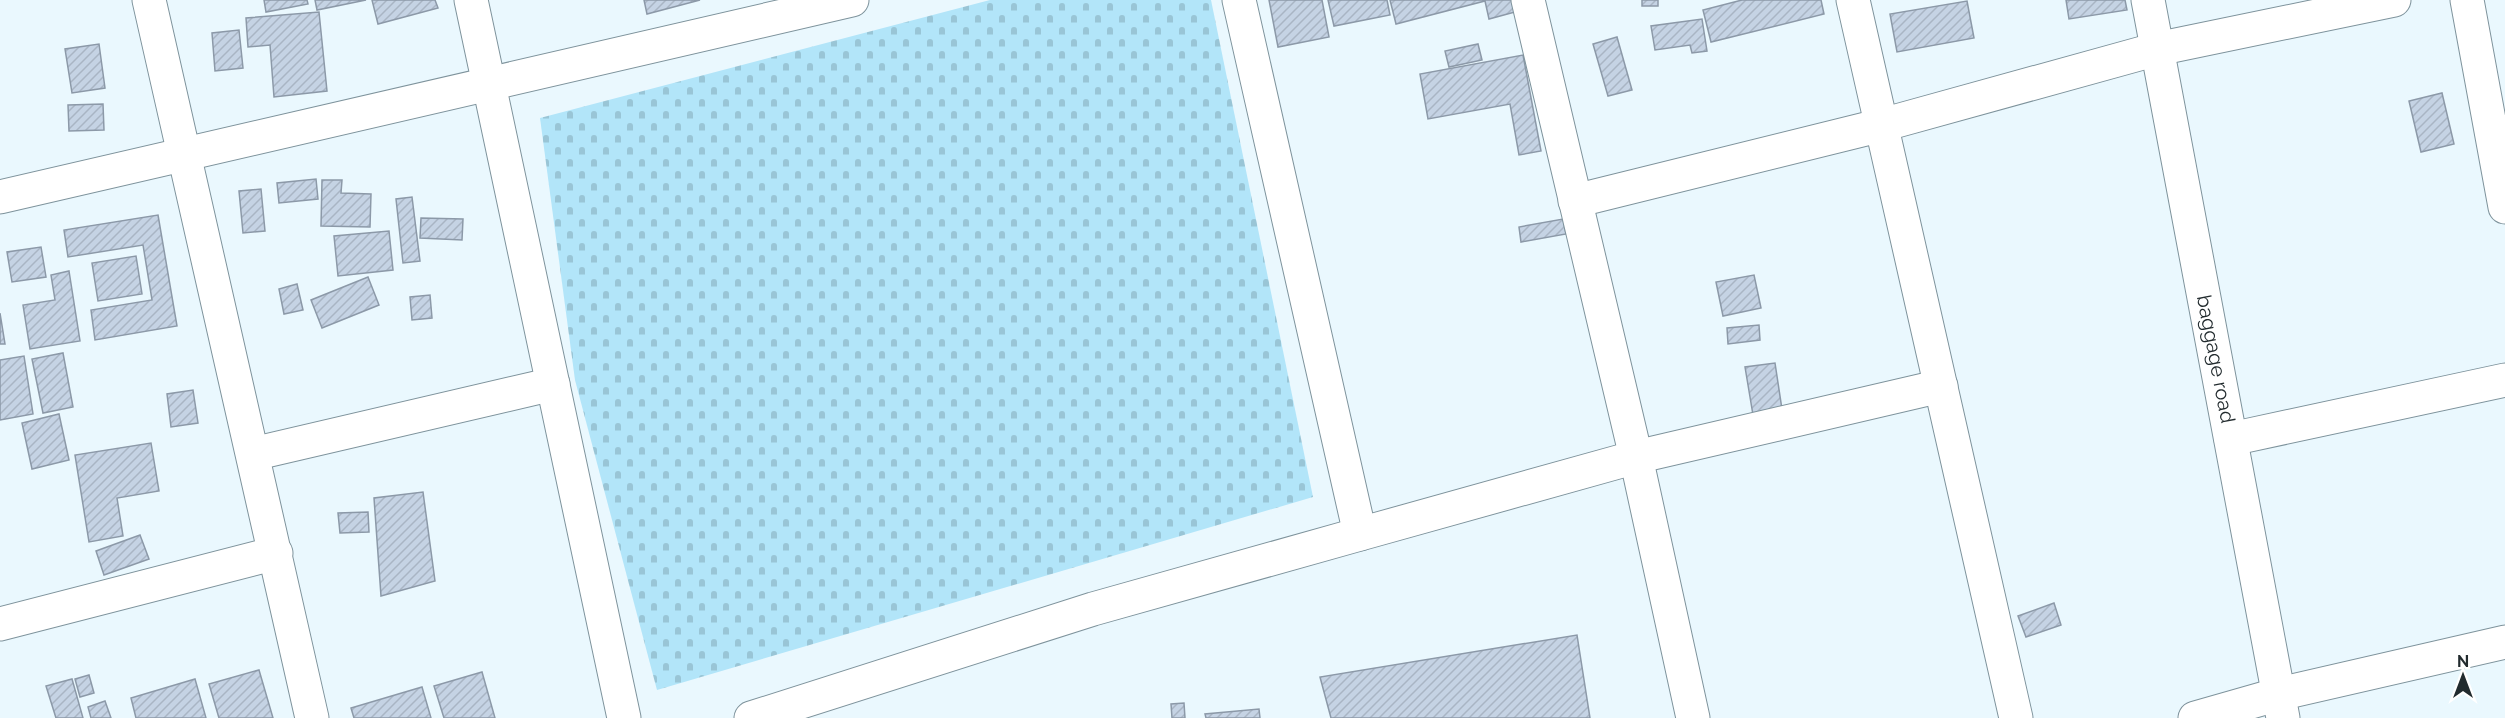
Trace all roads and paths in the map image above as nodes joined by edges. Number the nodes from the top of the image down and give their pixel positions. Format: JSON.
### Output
{"nodes":[{"id":1,"x":149,"y":0,"type":"edge"},
{"id":2,"x":471,"y":0,"type":"edge"},
{"id":3,"x":852,"y":0,"type":"edge"},
{"id":4,"x":1239,"y":0,"type":"edge"},
{"id":5,"x":1528,"y":0,"type":"edge"},
{"id":6,"x":1853,"y":0,"type":"edge"},
{"id":7,"x":2148,"y":0,"type":"edge"},
{"id":8,"x":2394,"y":0,"type":"edge"},
{"id":9,"x":2467,"y":0,"type":"edge"},
{"id":10,"x":2157,"y":49,"type":"junction"},
{"id":11,"x":490,"y":84,"type":"junction"},
{"id":12,"x":1882,"y":125,"type":"junction"},
{"id":13,"x":184,"y":155,"type":"junction"},
{"id":14,"x":0,"y":197,"type":"edge"},
{"id":15,"x":1575,"y":201,"type":"junction"},
{"id":16,"x":2505,"y":207,"type":"edge"},
{"id":17,"x":2505,"y":380,"type":"edge"},
{"id":18,"x":553,"y":384,"type":"junction"},
{"id":19,"x":1941,"y":386,"type":"junction"},
{"id":20,"x":2231,"y":439,"type":"junction"},
{"id":21,"x":253,"y":454,"type":"junction"},
{"id":22,"x":1636,"y":457,"type":"junction"},
{"id":23,"x":1360,"y":534,"type":"junction"},
{"id":24,"x":276,"y":553,"type":"junction"},
{"id":25,"x":0,"y":624,"type":"edge"},
{"id":26,"x":2505,"y":642,"type":"edge"},
{"id":27,"x":2281,"y":706,"type":"edge"},
{"id":28,"x":312,"y":718,"type":"edge"},
{"id":29,"x":624,"y":718,"type":"edge"},
{"id":30,"x":751,"y":718,"type":"edge"},
{"id":31,"x":1693,"y":718,"type":"edge"},
{"id":32,"x":2016,"y":718,"type":"edge"},
{"id":33,"x":2195,"y":718,"type":"edge"}],
"edges":[{"from":1,"to":13,"type":"street"},
{"from":2,"to":11,"type":"street"},
{"from":3,"to":11,"type":"street"},
{"from":4,"to":23,"type":"street"},
{"from":5,"to":15,"type":"street"},
{"from":6,"to":12,"type":"street"},
{"from":7,"to":10,"type":"street","name":"baggage road"},
{"from":8,"to":10,"type":"street"},
{"from":9,"to":16,"type":"street"},
{"from":10,"to":12,"type":"street"},
{"from":10,"to":20,"type":"street","name":"baggage road"},
{"from":11,"to":13,"type":"street"},
{"from":11,"to":18,"type":"street"},
{"from":12,"to":15,"type":"street"},
{"from":12,"to":19,"type":"street"},
{"from":13,"to":14,"type":"street"},
{"from":13,"to":21,"type":"street"},
{"from":15,"to":22,"type":"street"},
{"from":17,"to":20,"type":"street"},
{"from":18,"to":21,"type":"street"},
{"from":18,"to":29,"type":"street"},
{"from":19,"to":22,"type":"street"},
{"from":19,"to":32,"type":"street"},
{"from":20,"to":27,"type":"street","name":"baggage road"},
{"from":21,"to":24,"type":"street"},
{"from":22,"to":23,"type":"street"},
{"from":22,"to":31,"type":"street"},
{"from":23,"to":30,"type":"street"},
{"from":24,"to":25,"type":"street"},
{"from":24,"to":28,"type":"street"},
{"from":26,"to":27,"type":"street"},
{"from":27,"to":33,"type":"street"}]}
